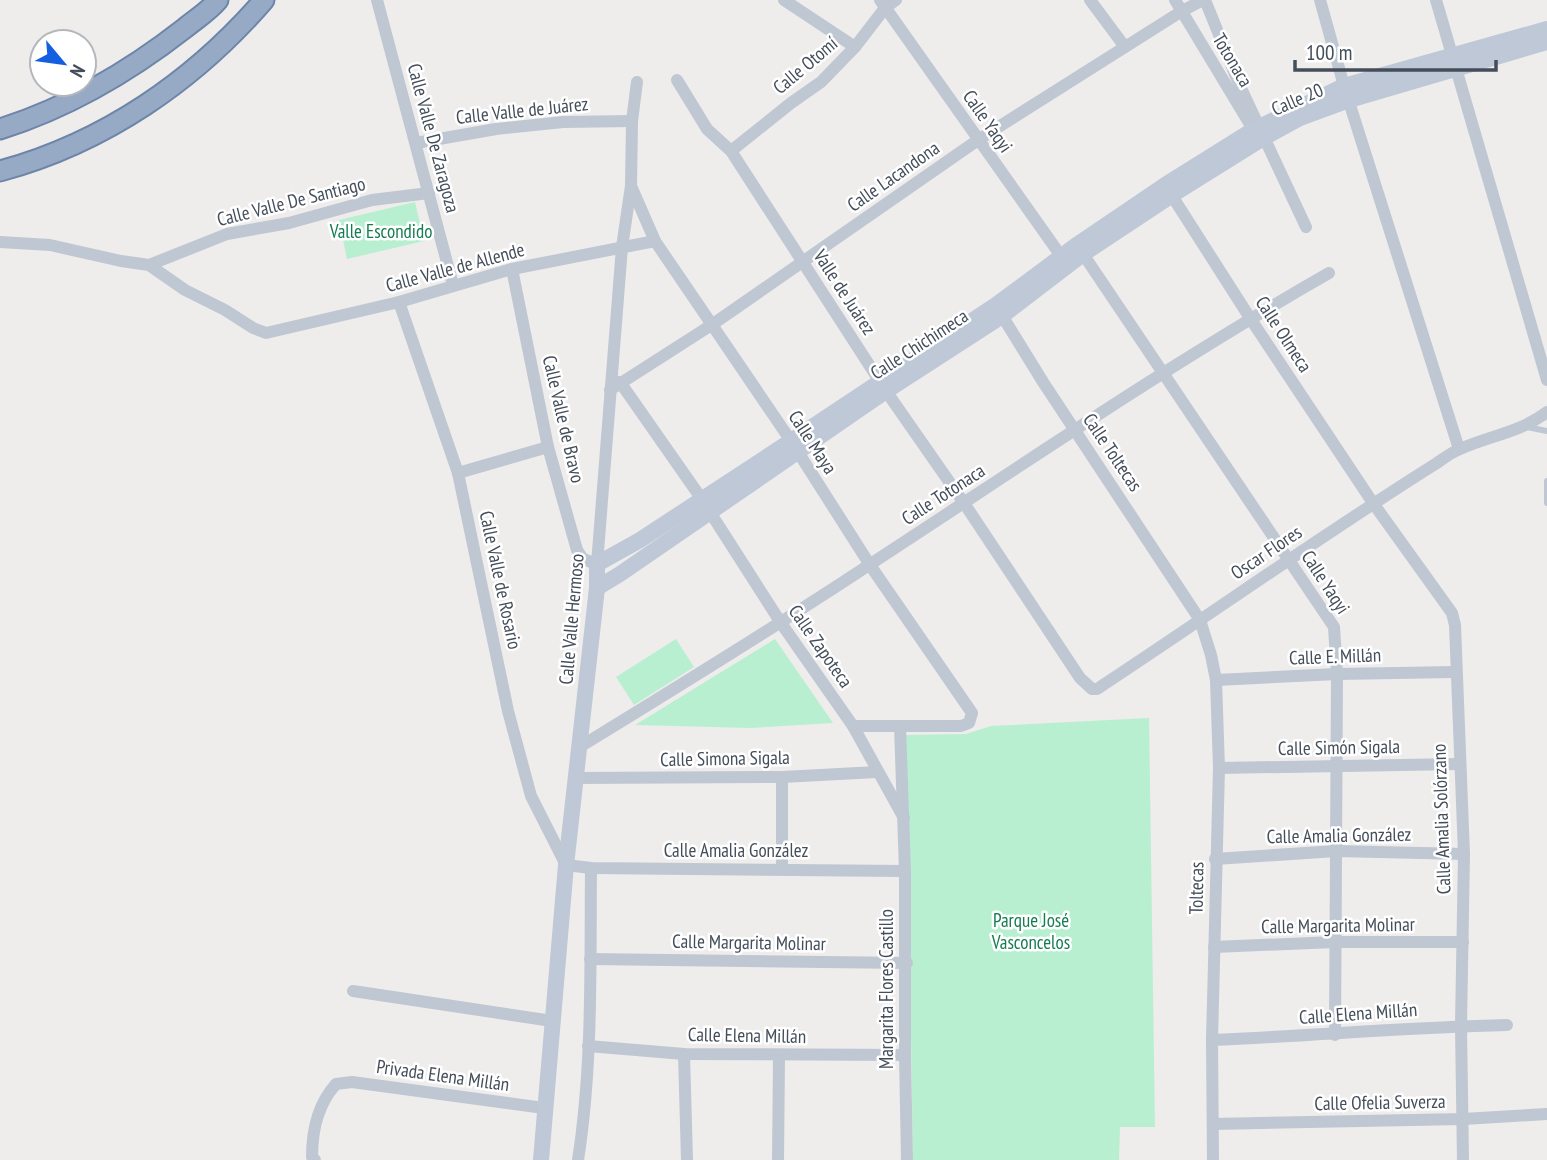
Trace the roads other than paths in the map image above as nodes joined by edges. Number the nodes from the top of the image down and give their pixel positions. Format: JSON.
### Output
{"nodes":[{"id":1,"x":218,"y":0,"type":"edge"},
{"id":2,"x":264,"y":0,"type":"edge"},
{"id":3,"x":377,"y":0,"type":"edge"},
{"id":4,"x":784,"y":0,"type":"edge"},
{"id":5,"x":1090,"y":0,"type":"edge"},
{"id":6,"x":1204,"y":0,"type":"edge"},
{"id":7,"x":1320,"y":0,"type":"edge"},
{"id":8,"x":1436,"y":0,"type":"edge"},
{"id":9,"x":887,"y":3,"type":"edge"},
{"id":10,"x":1178,"y":5,"type":"edge"},
{"id":11,"x":1547,"y":29,"type":"edge"},
{"id":12,"x":1547,"y":42,"type":"edge"},
{"id":13,"x":855,"y":47,"type":"junction"},
{"id":14,"x":1125,"y":47,"type":"junction"},
{"id":15,"x":1454,"y":63,"type":"junction"},
{"id":16,"x":677,"y":80,"type":"dead end"},
{"id":17,"x":637,"y":82,"type":"dead end"},
{"id":18,"x":1347,"y":93,"type":"junction"},
{"id":19,"x":632,"y":121,"type":"junction"},
{"id":20,"x":0,"y":129,"type":"edge"},
{"id":21,"x":1259,"y":133,"type":"junction"},
{"id":22,"x":978,"y":140,"type":"junction"},
{"id":23,"x":416,"y":143,"type":"junction"},
{"id":24,"x":731,"y":151,"type":"junction"},
{"id":25,"x":0,"y":171,"type":"edge"},
{"id":26,"x":631,"y":186,"type":"junction"},
{"id":27,"x":1169,"y":190,"type":"junction"},
{"id":28,"x":429,"y":193,"type":"junction"},
{"id":29,"x":1306,"y":227,"type":"dead end"},
{"id":30,"x":655,"y":241,"type":"junction"},
{"id":31,"x":0,"y":242,"type":"edge"},
{"id":32,"x":622,"y":247,"type":"junction"},
{"id":33,"x":1083,"y":254,"type":"junction"},
{"id":34,"x":1061,"y":257,"type":"junction"},
{"id":35,"x":802,"y":262,"type":"junction"},
{"id":36,"x":149,"y":265,"type":"junction"},
{"id":37,"x":512,"y":270,"type":"junction"},
{"id":38,"x":1329,"y":273,"type":"dead end"},
{"id":39,"x":453,"y":285,"type":"junction"},
{"id":40,"x":399,"y":302,"type":"junction"},
{"id":41,"x":999,"y":311,"type":"junction"},
{"id":42,"x":1250,"y":318,"type":"junction"},
{"id":43,"x":713,"y":324,"type":"junction"},
{"id":44,"x":1164,"y":374,"type":"junction"},
{"id":45,"x":1547,"y":380,"type":"edge"},
{"id":46,"x":883,"y":385,"type":"junction"},
{"id":47,"x":615,"y":386,"type":"junction"},
{"id":48,"x":1547,"y":412,"type":"edge"},
{"id":49,"x":1525,"y":426,"type":"junction"},
{"id":50,"x":1075,"y":430,"type":"junction"},
{"id":51,"x":1547,"y":431,"type":"edge"},
{"id":52,"x":548,"y":447,"type":"junction"},
{"id":53,"x":794,"y":447,"type":"junction"},
{"id":54,"x":1459,"y":449,"type":"junction"},
{"id":55,"x":458,"y":473,"type":"junction"},
{"id":56,"x":1547,"y":481,"type":"edge"},
{"id":57,"x":701,"y":498,"type":"junction"},
{"id":58,"x":964,"y":503,"type":"junction"},
{"id":59,"x":1373,"y":503,"type":"junction"},
{"id":60,"x":1547,"y":503,"type":"edge"},
{"id":61,"x":709,"y":513,"type":"junction"},
{"id":62,"x":1289,"y":561,"type":"junction"},
{"id":63,"x":597,"y":564,"type":"junction"},
{"id":64,"x":870,"y":565,"type":"junction"},
{"id":65,"x":597,"y":588,"type":"junction"},
{"id":66,"x":1200,"y":620,"type":"junction"},
{"id":67,"x":781,"y":623,"type":"junction"},
{"id":68,"x":1457,"y":672,"type":"junction"},
{"id":69,"x":1337,"y":674,"type":"junction"},
{"id":70,"x":1216,"y":680,"type":"junction"},
{"id":71,"x":1097,"y":689,"type":"joint"},
{"id":72,"x":853,"y":726,"type":"junction"},
{"id":73,"x":900,"y":726,"type":"junction"},
{"id":74,"x":578,"y":748,"type":"junction"},
{"id":75,"x":1459,"y":764,"type":"junction"},
{"id":76,"x":1337,"y":765,"type":"junction"},
{"id":77,"x":1219,"y":768,"type":"junction"},
{"id":78,"x":877,"y":772,"type":"junction"},
{"id":79,"x":782,"y":777,"type":"junction"},
{"id":80,"x":574,"y":778,"type":"junction"},
{"id":81,"x":904,"y":818,"type":"junction"},
{"id":82,"x":1336,"y":851,"type":"junction"},
{"id":83,"x":1464,"y":854,"type":"junction"},
{"id":84,"x":1216,"y":859,"type":"junction"},
{"id":85,"x":566,"y":865,"type":"junction"},
{"id":86,"x":591,"y":868,"type":"junction"},
{"id":87,"x":782,"y":869,"type":"junction"},
{"id":88,"x":905,"y":872,"type":"junction"},
{"id":89,"x":1335,"y":942,"type":"junction"},
{"id":90,"x":1462,"y":942,"type":"junction"},
{"id":91,"x":1214,"y":947,"type":"junction"},
{"id":92,"x":590,"y":959,"type":"junction"},
{"id":93,"x":906,"y":963,"type":"junction"},
{"id":94,"x":353,"y":991,"type":"dead end"},
{"id":95,"x":552,"y":1021,"type":"junction"},
{"id":96,"x":1507,"y":1025,"type":"dead end"},
{"id":97,"x":1461,"y":1026,"type":"junction"},
{"id":98,"x":1335,"y":1035,"type":"junction"},
{"id":99,"x":1212,"y":1040,"type":"junction"},
{"id":100,"x":588,"y":1046,"type":"junction"},
{"id":101,"x":684,"y":1054,"type":"junction"},
{"id":102,"x":905,"y":1055,"type":"junction"},
{"id":103,"x":779,"y":1056,"type":"junction"},
{"id":104,"x":544,"y":1108,"type":"junction"},
{"id":105,"x":1547,"y":1114,"type":"edge"},
{"id":106,"x":1463,"y":1119,"type":"junction"},
{"id":107,"x":1213,"y":1124,"type":"junction"},
{"id":108,"x":315,"y":1160,"type":"edge"},
{"id":109,"x":541,"y":1160,"type":"edge"},
{"id":110,"x":578,"y":1160,"type":"edge"},
{"id":111,"x":687,"y":1160,"type":"edge"},
{"id":112,"x":778,"y":1160,"type":"edge"},
{"id":113,"x":907,"y":1160,"type":"edge"},
{"id":114,"x":1213,"y":1160,"type":"edge"},
{"id":115,"x":1464,"y":1160,"type":"edge"}],
"edges":[{"from":1,"to":20,"type":"highway"},
{"from":2,"to":25,"type":"highway"},
{"from":3,"to":23,"type":"street","name":"Calle Valle De Zaragoza"},
{"from":4,"to":13,"type":"street"},
{"from":5,"to":14,"type":"street"},
{"from":6,"to":10,"type":"street","name":"Calle Lacandona"},
{"from":6,"to":21,"type":"street"},
{"from":7,"to":18,"type":"street"},
{"from":8,"to":15,"type":"street"},
{"from":9,"to":13,"type":"street","name":"Calle Otomí"},
{"from":9,"to":22,"type":"street","name":"Calle Yaqyi"},
{"from":10,"to":14,"type":"street","name":"Calle Lacandona"},
{"from":10,"to":21,"type":"street","name":"Totonaca"},
{"from":11,"to":15,"type":"main road","name":"Calle 20"},
{"from":12,"to":15,"type":"main road","name":"Calle 20"},
{"from":13,"to":24,"type":"street","name":"Calle Otomí"},
{"from":14,"to":22,"type":"street","name":"Calle Lacandona"},
{"from":15,"to":18,"type":"main road","name":"Calle 20"},
{"from":15,"to":45,"type":"street"},
{"from":16,"to":24,"type":"street","name":"Valle de Juárez"},
{"from":17,"to":19,"type":"street","name":"Calle Valle Hermoso"},
{"from":18,"to":21,"type":"main road","name":"Calle 20"},
{"from":18,"to":54,"type":"street"},
{"from":19,"to":23,"type":"street","name":"Calle Valle de Juárez"},
{"from":19,"to":26,"type":"street","name":"Calle Valle Hermoso"},
{"from":21,"to":27,"type":"main road","name":"Calle Chichimeca"},
{"from":21,"to":29,"type":"street"},
{"from":22,"to":34,"type":"street","name":"Calle Yaqyi"},
{"from":22,"to":35,"type":"street","name":"Calle Lacandona"},
{"from":23,"to":28,"type":"street","name":"Calle Valle De Zaragoza"},
{"from":24,"to":35,"type":"street","name":"Valle de Juárez"},
{"from":26,"to":30,"type":"street","name":"Calle Maya"},
{"from":26,"to":32,"type":"street","name":"Calle Valle Hermoso"},
{"from":27,"to":33,"type":"main road","name":"Calle Chichimeca"},
{"from":27,"to":34,"type":"main road","name":"Calle Chichimeca"},
{"from":27,"to":42,"type":"street","name":"Calle Olmeca"},
{"from":28,"to":36,"type":"street","name":"Calle Valle De Santiago"},
{"from":28,"to":39,"type":"street","name":"Calle Valle De Zaragoza"},
{"from":30,"to":32,"type":"street","name":"Calle Valle de Allende"},
{"from":30,"to":43,"type":"street","name":"Calle Maya"},
{"from":31,"to":36,"type":"street"},
{"from":32,"to":37,"type":"street","name":"Calle Valle de Allende"},
{"from":32,"to":47,"type":"street","name":"Calle Valle Hermoso"},
{"from":33,"to":41,"type":"main road","name":"Calle Chichimeca"},
{"from":33,"to":44,"type":"street","name":"Calle Yaqyi"},
{"from":34,"to":41,"type":"main road","name":"Calle Chichimeca"},
{"from":35,"to":43,"type":"street","name":"Calle Lacandona"},
{"from":35,"to":46,"type":"street","name":"Valle de Juárez"},
{"from":36,"to":40,"type":"street","name":"Calle Valle de Allende"},
{"from":37,"to":39,"type":"street","name":"Calle Valle de Allende"},
{"from":37,"to":52,"type":"street","name":"Calle Valle de Bravo"},
{"from":38,"to":42,"type":"street","name":"Calle Totonaca"},
{"from":39,"to":40,"type":"street","name":"Calle Valle de Allende"},
{"from":40,"to":55,"type":"street","name":"Calle Valle de Rosario"},
{"from":41,"to":46,"type":"main road","name":"Calle Chichimeca"},
{"from":41,"to":50,"type":"street","name":"Calle Toltecas"},
{"from":42,"to":44,"type":"street","name":"Calle Totonaca"},
{"from":42,"to":59,"type":"street","name":"Calle Olmeca"},
{"from":43,"to":47,"type":"street","name":"Calle Lacandona"},
{"from":43,"to":53,"type":"street","name":"Calle Maya"},
{"from":44,"to":50,"type":"street","name":"Calle Totonaca"},
{"from":44,"to":62,"type":"street","name":"Calle Yaqyi"},
{"from":46,"to":53,"type":"main road","name":"Calle Chichimeca"},
{"from":46,"to":58,"type":"street","name":"Valle de Juárez"},
{"from":47,"to":57,"type":"street","name":"Calle Zapoteca"},
{"from":47,"to":63,"type":"street","name":"Calle Valle Hermoso"},
{"from":48,"to":49,"type":"street","name":"Oscar Flores"},
{"from":49,"to":51,"type":"lane"},
{"from":49,"to":54,"type":"street","name":"Oscar Flores"},
{"from":50,"to":58,"type":"street","name":"Calle Totonaca"},
{"from":50,"to":66,"type":"street","name":"Calle Toltecas"},
{"from":52,"to":55,"type":"street"},
{"from":52,"to":63,"type":"street","name":"Calle Valle de Bravo"},
{"from":53,"to":57,"type":"main road","name":"Calle Chichimeca"},
{"from":53,"to":61,"type":"main road","name":"Calle Chichimeca"},
{"from":53,"to":64,"type":"street","name":"Calle Maya"},
{"from":54,"to":59,"type":"street","name":"Oscar Flores"},
{"from":55,"to":85,"type":"street","name":"Calle Valle de Rosario"},
{"from":56,"to":60,"type":"lane"},
{"from":57,"to":61,"type":"street","name":"Calle Zapoteca"},
{"from":57,"to":63,"type":"main road","name":"Calle Chichimeca"},
{"from":58,"to":64,"type":"street","name":"Calle Totonaca"},
{"from":58,"to":71,"type":"street","name":"Valle de Juárez"},
{"from":59,"to":62,"type":"street","name":"Oscar Flores"},
{"from":59,"to":68,"type":"street","name":"Calle Amalia Solórzano"},
{"from":61,"to":65,"type":"main road","name":"Calle Chichimeca"},
{"from":61,"to":67,"type":"street","name":"Calle Zapoteca"},
{"from":62,"to":66,"type":"street","name":"Oscar Flores"},
{"from":62,"to":69,"type":"street","name":"Calle Yaqyi"},
{"from":63,"to":65,"type":"main road","name":"Calle Valle Hermoso"},
{"from":64,"to":67,"type":"street","name":"Calle Totonaca"},
{"from":64,"to":73,"type":"street","name":"Calle Maya"},
{"from":65,"to":74,"type":"main road","name":"Calle Valle Hermoso"},
{"from":66,"to":70,"type":"street","name":"Toltecas"},
{"from":66,"to":71,"type":"street","name":"Oscar Flores"},
{"from":67,"to":72,"type":"street","name":"Calle Zapoteca"},
{"from":67,"to":74,"type":"street","name":"Calle Totonaca"},
{"from":68,"to":69,"type":"street","name":"Calle E. Millán"},
{"from":68,"to":75,"type":"street","name":"Calle Amalia Solórzano"},
{"from":69,"to":70,"type":"street","name":"Calle E. Millán"},
{"from":69,"to":76,"type":"street","name":"Calle Yaqyi"},
{"from":70,"to":77,"type":"street","name":"Toltecas"},
{"from":72,"to":73,"type":"street"},
{"from":72,"to":78,"type":"street","name":"Calle Zapoteca"},
{"from":73,"to":81,"type":"street","name":"Margarita Flores Castillo"},
{"from":74,"to":80,"type":"main road","name":"Calle Valle Hermoso"},
{"from":75,"to":76,"type":"street","name":"Calle Simón Sigala"},
{"from":75,"to":83,"type":"street","name":"Calle Amalia Solórzano"},
{"from":76,"to":77,"type":"street","name":"Calle Simón Sigala"},
{"from":76,"to":82,"type":"street","name":"Calle Yaqyi"},
{"from":77,"to":84,"type":"street","name":"Toltecas"},
{"from":78,"to":79,"type":"street","name":"Calle Simona Sigala"},
{"from":78,"to":81,"type":"street","name":"Calle Zapoteca"},
{"from":79,"to":80,"type":"street","name":"Calle Simona Sigala"},
{"from":79,"to":87,"type":"street"},
{"from":80,"to":85,"type":"main road","name":"Calle Valle Hermoso"},
{"from":81,"to":88,"type":"street","name":"Margarita Flores Castillo"},
{"from":82,"to":83,"type":"street","name":"Calle Amalia González"},
{"from":82,"to":84,"type":"street","name":"Calle Amalia González"},
{"from":82,"to":89,"type":"street","name":"Calle Yaqyi"},
{"from":83,"to":90,"type":"street","name":"Calle Amalia Solórzano"},
{"from":84,"to":91,"type":"street","name":"Toltecas"},
{"from":85,"to":86,"type":"street","name":"Calle Amalia González"},
{"from":85,"to":95,"type":"main road","name":"Calle Valle Hermoso"},
{"from":86,"to":87,"type":"street","name":"Calle Amalia González"},
{"from":86,"to":92,"type":"street"},
{"from":87,"to":88,"type":"street","name":"Calle Amalia González"},
{"from":88,"to":93,"type":"street","name":"Margarita Flores Castillo"},
{"from":89,"to":90,"type":"street","name":"Calle Margarita Molinar"},
{"from":89,"to":91,"type":"street","name":"Calle Margarita Molinar"},
{"from":89,"to":98,"type":"street","name":"Calle Yaqyi"},
{"from":90,"to":97,"type":"street","name":"Calle Amalia Solórzano"},
{"from":91,"to":99,"type":"street","name":"Toltecas"},
{"from":92,"to":93,"type":"street","name":"Calle Margarita Molinar"},
{"from":92,"to":100,"type":"street"},
{"from":93,"to":102,"type":"street","name":"Margarita Flores Castillo"},
{"from":94,"to":95,"type":"street"},
{"from":95,"to":104,"type":"main road","name":"Calle Valle Hermoso"},
{"from":96,"to":97,"type":"street","name":"Calle Elena Millán"},
{"from":97,"to":98,"type":"street","name":"Calle Elena Millán"},
{"from":97,"to":106,"type":"street","name":"Calle Amalia Solórzano"},
{"from":98,"to":99,"type":"street","name":"Calle Elena Millán"},
{"from":99,"to":107,"type":"street","name":"Toltecas"},
{"from":100,"to":101,"type":"street","name":"Calle Elena Millán"},
{"from":100,"to":110,"type":"street"},
{"from":101,"to":103,"type":"street","name":"Calle Elena Millán"},
{"from":101,"to":111,"type":"street"},
{"from":102,"to":103,"type":"street","name":"Calle Elena Millán"},
{"from":102,"to":113,"type":"street","name":"Margarita Flores Castillo"},
{"from":103,"to":112,"type":"street"},
{"from":104,"to":108,"type":"street","name":"Privada Elena Millán"},
{"from":104,"to":109,"type":"main road","name":"Calle Valle Hermoso"},
{"from":105,"to":106,"type":"street","name":"Calle Ofelia Suverza"},
{"from":106,"to":107,"type":"street","name":"Calle Ofelia Suverza"},
{"from":106,"to":115,"type":"street","name":"Calle Amalia Solórzano"},
{"from":107,"to":114,"type":"street","name":"Toltecas"}]}
